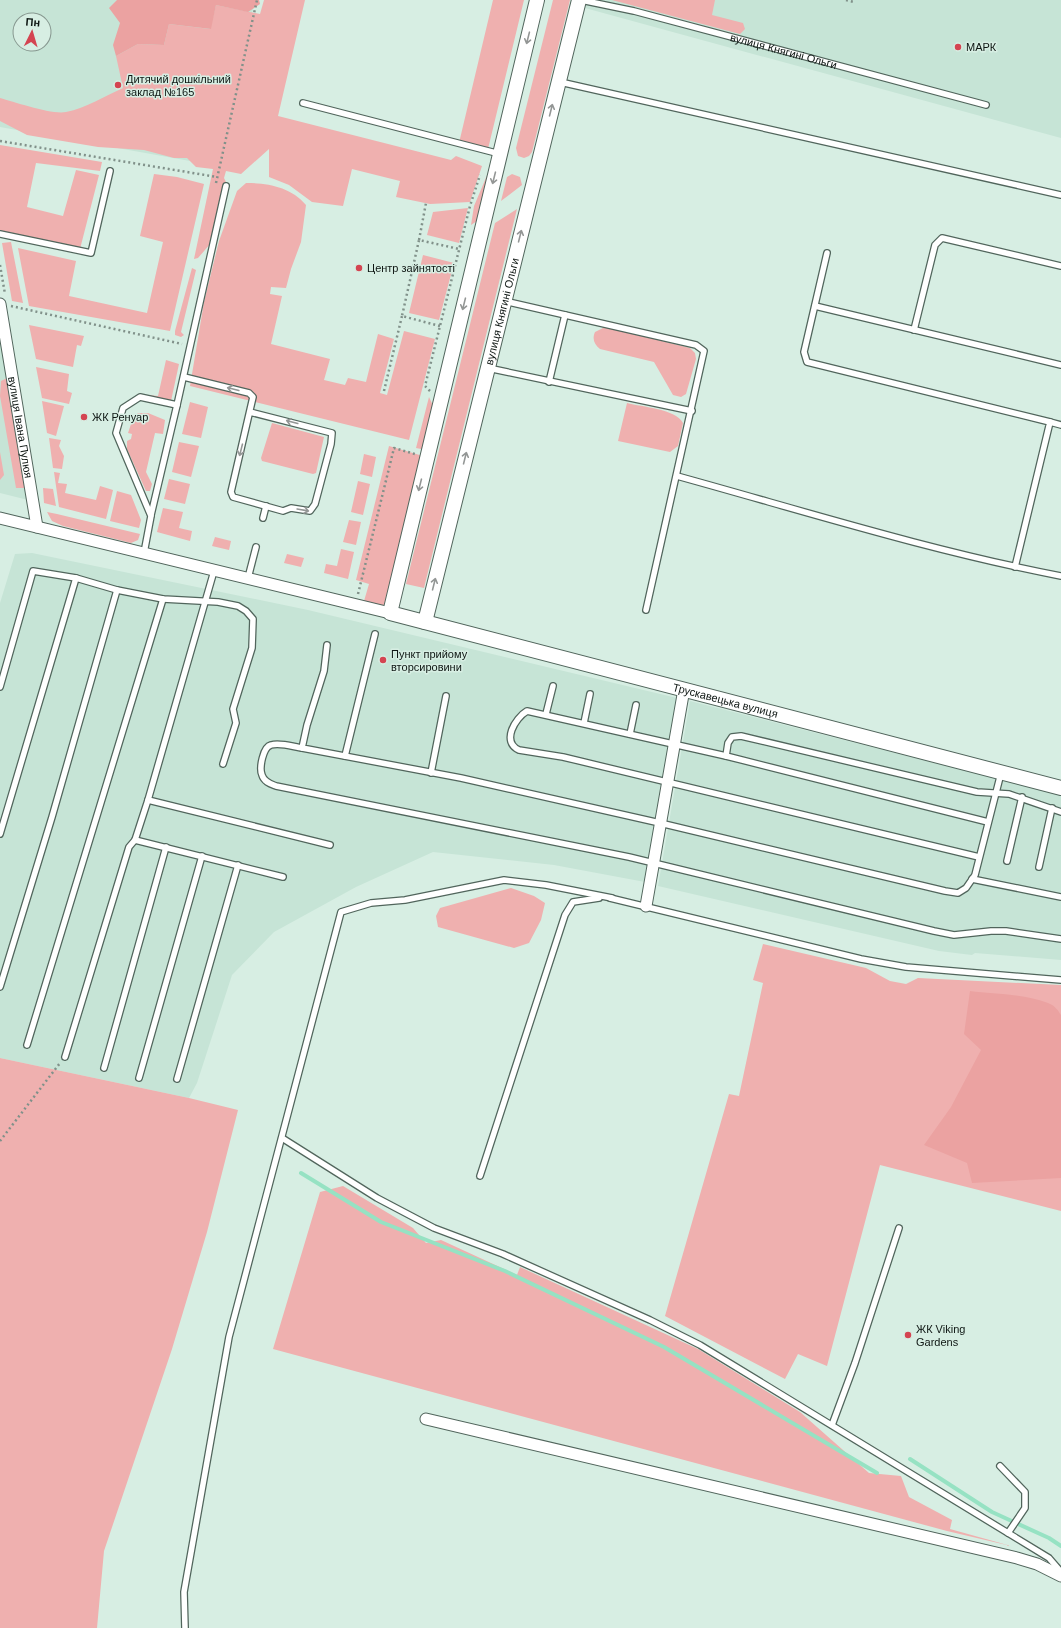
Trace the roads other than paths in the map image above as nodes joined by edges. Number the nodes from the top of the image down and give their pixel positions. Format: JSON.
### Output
{"nodes":[{"id":1,"x":537,"y":0,"type":"edge"},
{"id":2,"x":580,"y":0,"type":"edge"},
{"id":3,"x":557,"y":82,"type":"junction"},
{"id":4,"x":303,"y":103,"type":"dead end"},
{"id":5,"x":986,"y":105,"type":"dead end"},
{"id":6,"x":500,"y":154,"type":"junction"},
{"id":7,"x":110,"y":171,"type":"dead end"},
{"id":8,"x":226,"y":186,"type":"dead end"},
{"id":9,"x":1061,"y":195,"type":"edge"},
{"id":10,"x":0,"y":234,"type":"edge"},
{"id":11,"x":827,"y":253,"type":"dead end"},
{"id":12,"x":1061,"y":266,"type":"edge"},
{"id":13,"x":504,"y":301,"type":"junction"},
{"id":14,"x":4,"y":303,"type":"edge"},
{"id":15,"x":815,"y":306,"type":"junction"},
{"id":16,"x":565,"y":315,"type":"junction"},
{"id":17,"x":914,"y":330,"type":"junction"},
{"id":18,"x":1061,"y":365,"type":"edge"},
{"id":19,"x":488,"y":368,"type":"junction"},
{"id":20,"x":184,"y":377,"type":"junction"},
{"id":21,"x":549,"y":382,"type":"junction"},
{"id":22,"x":177,"y":405,"type":"junction"},
{"id":23,"x":692,"y":411,"type":"junction"},
{"id":24,"x":250,"y":412,"type":"junction"},
{"id":25,"x":1050,"y":422,"type":"junction"},
{"id":26,"x":1061,"y":425,"type":"edge"},
{"id":27,"x":677,"y":476,"type":"junction"},
{"id":28,"x":266,"y":506,"type":"junction"},
{"id":29,"x":151,"y":516,"type":"junction"},
{"id":30,"x":0,"y":518,"type":"edge"},
{"id":31,"x":263,"y":518,"type":"dead end"},
{"id":32,"x":37,"y":527,"type":"junction"},
{"id":33,"x":256,"y":547,"type":"dead end"},
{"id":34,"x":144,"y":553,"type":"junction"},
{"id":35,"x":1015,"y":567,"type":"junction"},
{"id":36,"x":214,"y":571,"type":"junction"},
{"id":37,"x":1061,"y":576,"type":"edge"},
{"id":38,"x":76,"y":578,"type":"junction"},
{"id":39,"x":248,"y":578,"type":"junction"},
{"id":40,"x":117,"y":590,"type":"junction"},
{"id":41,"x":164,"y":599,"type":"junction"},
{"id":42,"x":206,"y":601,"type":"junction"},
{"id":43,"x":646,"y":610,"type":"dead end"},
{"id":44,"x":390,"y":613,"type":"junction"},
{"id":45,"x":425,"y":622,"type":"junction"},
{"id":46,"x":375,"y":634,"type":"dead end"},
{"id":47,"x":327,"y":645,"type":"dead end"},
{"id":48,"x":553,"y":686,"type":"dead end"},
{"id":49,"x":0,"y":687,"type":"edge"},
{"id":50,"x":684,"y":689,"type":"junction"},
{"id":51,"x":590,"y":694,"type":"dead end"},
{"id":52,"x":446,"y":696,"type":"dead end"},
{"id":53,"x":636,"y":705,"type":"dead end"},
{"id":54,"x":546,"y":714,"type":"junction"},
{"id":55,"x":584,"y":723,"type":"junction"},
{"id":56,"x":630,"y":734,"type":"junction"},
{"id":57,"x":674,"y":744,"type":"junction"},
{"id":58,"x":302,"y":748,"type":"junction"},
{"id":59,"x":346,"y":756,"type":"junction"},
{"id":60,"x":726,"y":756,"type":"junction"},
{"id":61,"x":223,"y":764,"type":"dead end"},
{"id":62,"x":431,"y":772,"type":"junction"},
{"id":63,"x":1001,"y":772,"type":"junction"},
{"id":64,"x":667,"y":782,"type":"junction"},
{"id":65,"x":1061,"y":788,"type":"edge"},
{"id":66,"x":995,"y":793,"type":"junction"},
{"id":67,"x":1022,"y":797,"type":"junction"},
{"id":68,"x":148,"y":800,"type":"junction"},
{"id":69,"x":1052,"y":808,"type":"junction"},
{"id":70,"x":1061,"y":812,"type":"edge"},
{"id":71,"x":660,"y":822,"type":"junction"},
{"id":72,"x":988,"y":822,"type":"junction"},
{"id":73,"x":0,"y":834,"type":"edge"},
{"id":74,"x":135,"y":840,"type":"junction"},
{"id":75,"x":330,"y":845,"type":"dead end"},
{"id":76,"x":166,"y":848,"type":"junction"},
{"id":77,"x":202,"y":856,"type":"junction"},
{"id":78,"x":979,"y":857,"type":"junction"},
{"id":79,"x":1007,"y":861,"type":"dead end"},
{"id":80,"x":653,"y":863,"type":"junction"},
{"id":81,"x":238,"y":866,"type":"junction"},
{"id":82,"x":1039,"y":867,"type":"dead end"},
{"id":83,"x":283,"y":877,"type":"dead end"},
{"id":84,"x":972,"y":879,"type":"junction"},
{"id":85,"x":1061,"y":897,"type":"edge"},
{"id":86,"x":612,"y":898,"type":"junction"},
{"id":87,"x":646,"y":906,"type":"junction"},
{"id":88,"x":1061,"y":939,"type":"edge"},
{"id":89,"x":1061,"y":980,"type":"edge"},
{"id":90,"x":0,"y":987,"type":"edge"},
{"id":91,"x":26,"y":1045,"type":"dead end"},
{"id":92,"x":65,"y":1057,"type":"road end"},
{"id":93,"x":104,"y":1068,"type":"dead end"},
{"id":94,"x":139,"y":1078,"type":"dead end"},
{"id":95,"x":177,"y":1079,"type":"dead end"},
{"id":96,"x":282,"y":1138,"type":"junction"},
{"id":97,"x":480,"y":1176,"type":"dead end"},
{"id":98,"x":899,"y":1228,"type":"dead end"},
{"id":99,"x":426,"y":1419,"type":"dead end"},
{"id":100,"x":832,"y":1425,"type":"junction"},
{"id":101,"x":1000,"y":1466,"type":"dead end"},
{"id":102,"x":1008,"y":1534,"type":"junction"},
{"id":103,"x":1061,"y":1572,"type":"edge"},
{"id":104,"x":1061,"y":1576,"type":"edge"},
{"id":105,"x":185,"y":1628,"type":"edge"}],
"edges":[{"from":1,"to":6,"type":"street","one_way":true},
{"from":2,"to":3,"type":"street","name":"вулиця Княгині Ольги"},
{"from":2,"to":5,"type":"lane","name":"вулиця Княгині Ольги"},
{"from":3,"to":9,"type":"lane"},
{"from":13,"to":3,"type":"street","name":"вулиця Княгині Ольги","one_way":true},
{"from":4,"to":6,"type":"lane"},
{"from":6,"to":44,"type":"street","one_way":true},
{"from":7,"to":10,"type":"lane"},
{"from":8,"to":20,"type":"lane"},
{"from":11,"to":15,"type":"lane"},
{"from":12,"to":17,"type":"lane"},
{"from":13,"to":16,"type":"lane"},
{"from":13,"to":19,"type":"street","name":"вулиця Княгині Ольги"},
{"from":14,"to":32,"type":"street","name":"вулиця Івана Пулюя"},
{"from":15,"to":17,"type":"lane"},
{"from":15,"to":25,"type":"lane"},
{"from":16,"to":21,"type":"lane"},
{"from":16,"to":23,"type":"lane"},
{"from":17,"to":18,"type":"lane"},
{"from":19,"to":21,"type":"lane"},
{"from":45,"to":19,"type":"street","name":"вулиця Княгині Ольги","one_way":true},
{"from":20,"to":22,"type":"lane"},
{"from":24,"to":20,"type":"lane","one_way":true},
{"from":21,"to":23,"type":"lane"},
{"from":22,"to":29,"type":"lane"},
{"from":22,"to":29,"type":"lane"},
{"from":23,"to":27,"type":"lane"},
{"from":24,"to":28,"type":"lane","one_way":true},
{"from":28,"to":24,"type":"lane","one_way":true},
{"from":25,"to":26,"type":"lane"},
{"from":25,"to":35,"type":"lane"},
{"from":27,"to":35,"type":"lane"},
{"from":27,"to":43,"type":"lane"},
{"from":28,"to":31,"type":"lane"},
{"from":29,"to":34,"type":"lane"},
{"from":30,"to":32,"type":"street"},
{"from":32,"to":34,"type":"street"},
{"from":33,"to":39,"type":"lane"},
{"from":34,"to":36,"type":"street"},
{"from":35,"to":37,"type":"lane"},
{"from":36,"to":39,"type":"street"},
{"from":36,"to":42,"type":"lane"},
{"from":38,"to":40,"type":"lane"},
{"from":38,"to":49,"type":"lane"},
{"from":38,"to":73,"type":"lane"},
{"from":39,"to":44,"type":"street"},
{"from":40,"to":41,"type":"lane"},
{"from":40,"to":90,"type":"lane"},
{"from":41,"to":42,"type":"lane"},
{"from":41,"to":91,"type":"lane"},
{"from":42,"to":61,"type":"lane"},
{"from":42,"to":68,"type":"lane"},
{"from":44,"to":45,"type":"street","name":"Трускавецька вулиця"},
{"from":45,"to":50,"type":"street","name":"Трускавецька вулиця"},
{"from":46,"to":59,"type":"lane"},
{"from":47,"to":58,"type":"lane"},
{"from":48,"to":54,"type":"lane"},
{"from":50,"to":57,"type":"street"},
{"from":50,"to":63,"type":"street","name":"Трускавецька вулиця"},
{"from":51,"to":55,"type":"lane"},
{"from":52,"to":62,"type":"lane"},
{"from":53,"to":56,"type":"lane"},
{"from":54,"to":55,"type":"lane"},
{"from":54,"to":64,"type":"lane"},
{"from":55,"to":56,"type":"lane"},
{"from":56,"to":57,"type":"lane"},
{"from":57,"to":60,"type":"lane"},
{"from":57,"to":64,"type":"street"},
{"from":58,"to":59,"type":"lane"},
{"from":58,"to":80,"type":"lane"},
{"from":59,"to":62,"type":"lane"},
{"from":60,"to":66,"type":"lane"},
{"from":60,"to":72,"type":"lane"},
{"from":62,"to":71,"type":"lane"},
{"from":63,"to":65,"type":"street","name":"Трускавецька вулиця"},
{"from":63,"to":66,"type":"lane"},
{"from":64,"to":71,"type":"street"},
{"from":64,"to":78,"type":"lane"},
{"from":66,"to":67,"type":"lane"},
{"from":66,"to":72,"type":"lane"},
{"from":67,"to":69,"type":"lane"},
{"from":67,"to":79,"type":"lane"},
{"from":68,"to":74,"type":"lane"},
{"from":68,"to":75,"type":"lane"},
{"from":69,"to":70,"type":"lane"},
{"from":69,"to":82,"type":"lane"},
{"from":71,"to":80,"type":"street"},
{"from":71,"to":84,"type":"lane"},
{"from":72,"to":78,"type":"lane"},
{"from":74,"to":76,"type":"lane"},
{"from":74,"to":92,"type":"lane"},
{"from":76,"to":77,"type":"lane"},
{"from":76,"to":93,"type":"lane"},
{"from":77,"to":81,"type":"lane"},
{"from":77,"to":94,"type":"lane"},
{"from":78,"to":84,"type":"lane"},
{"from":80,"to":87,"type":"street"},
{"from":80,"to":88,"type":"lane"},
{"from":81,"to":83,"type":"lane"},
{"from":81,"to":95,"type":"lane"},
{"from":84,"to":85,"type":"lane"},
{"from":86,"to":87,"type":"lane"},
{"from":86,"to":96,"type":"lane"},
{"from":86,"to":97,"type":"lane"},
{"from":87,"to":89,"type":"lane"},
{"from":96,"to":100,"type":"lane"},
{"from":96,"to":105,"type":"lane"},
{"from":98,"to":100,"type":"lane"},
{"from":99,"to":104,"type":"street"},
{"from":100,"to":102,"type":"lane"},
{"from":101,"to":102,"type":"lane"},
{"from":102,"to":103,"type":"lane"}]}
